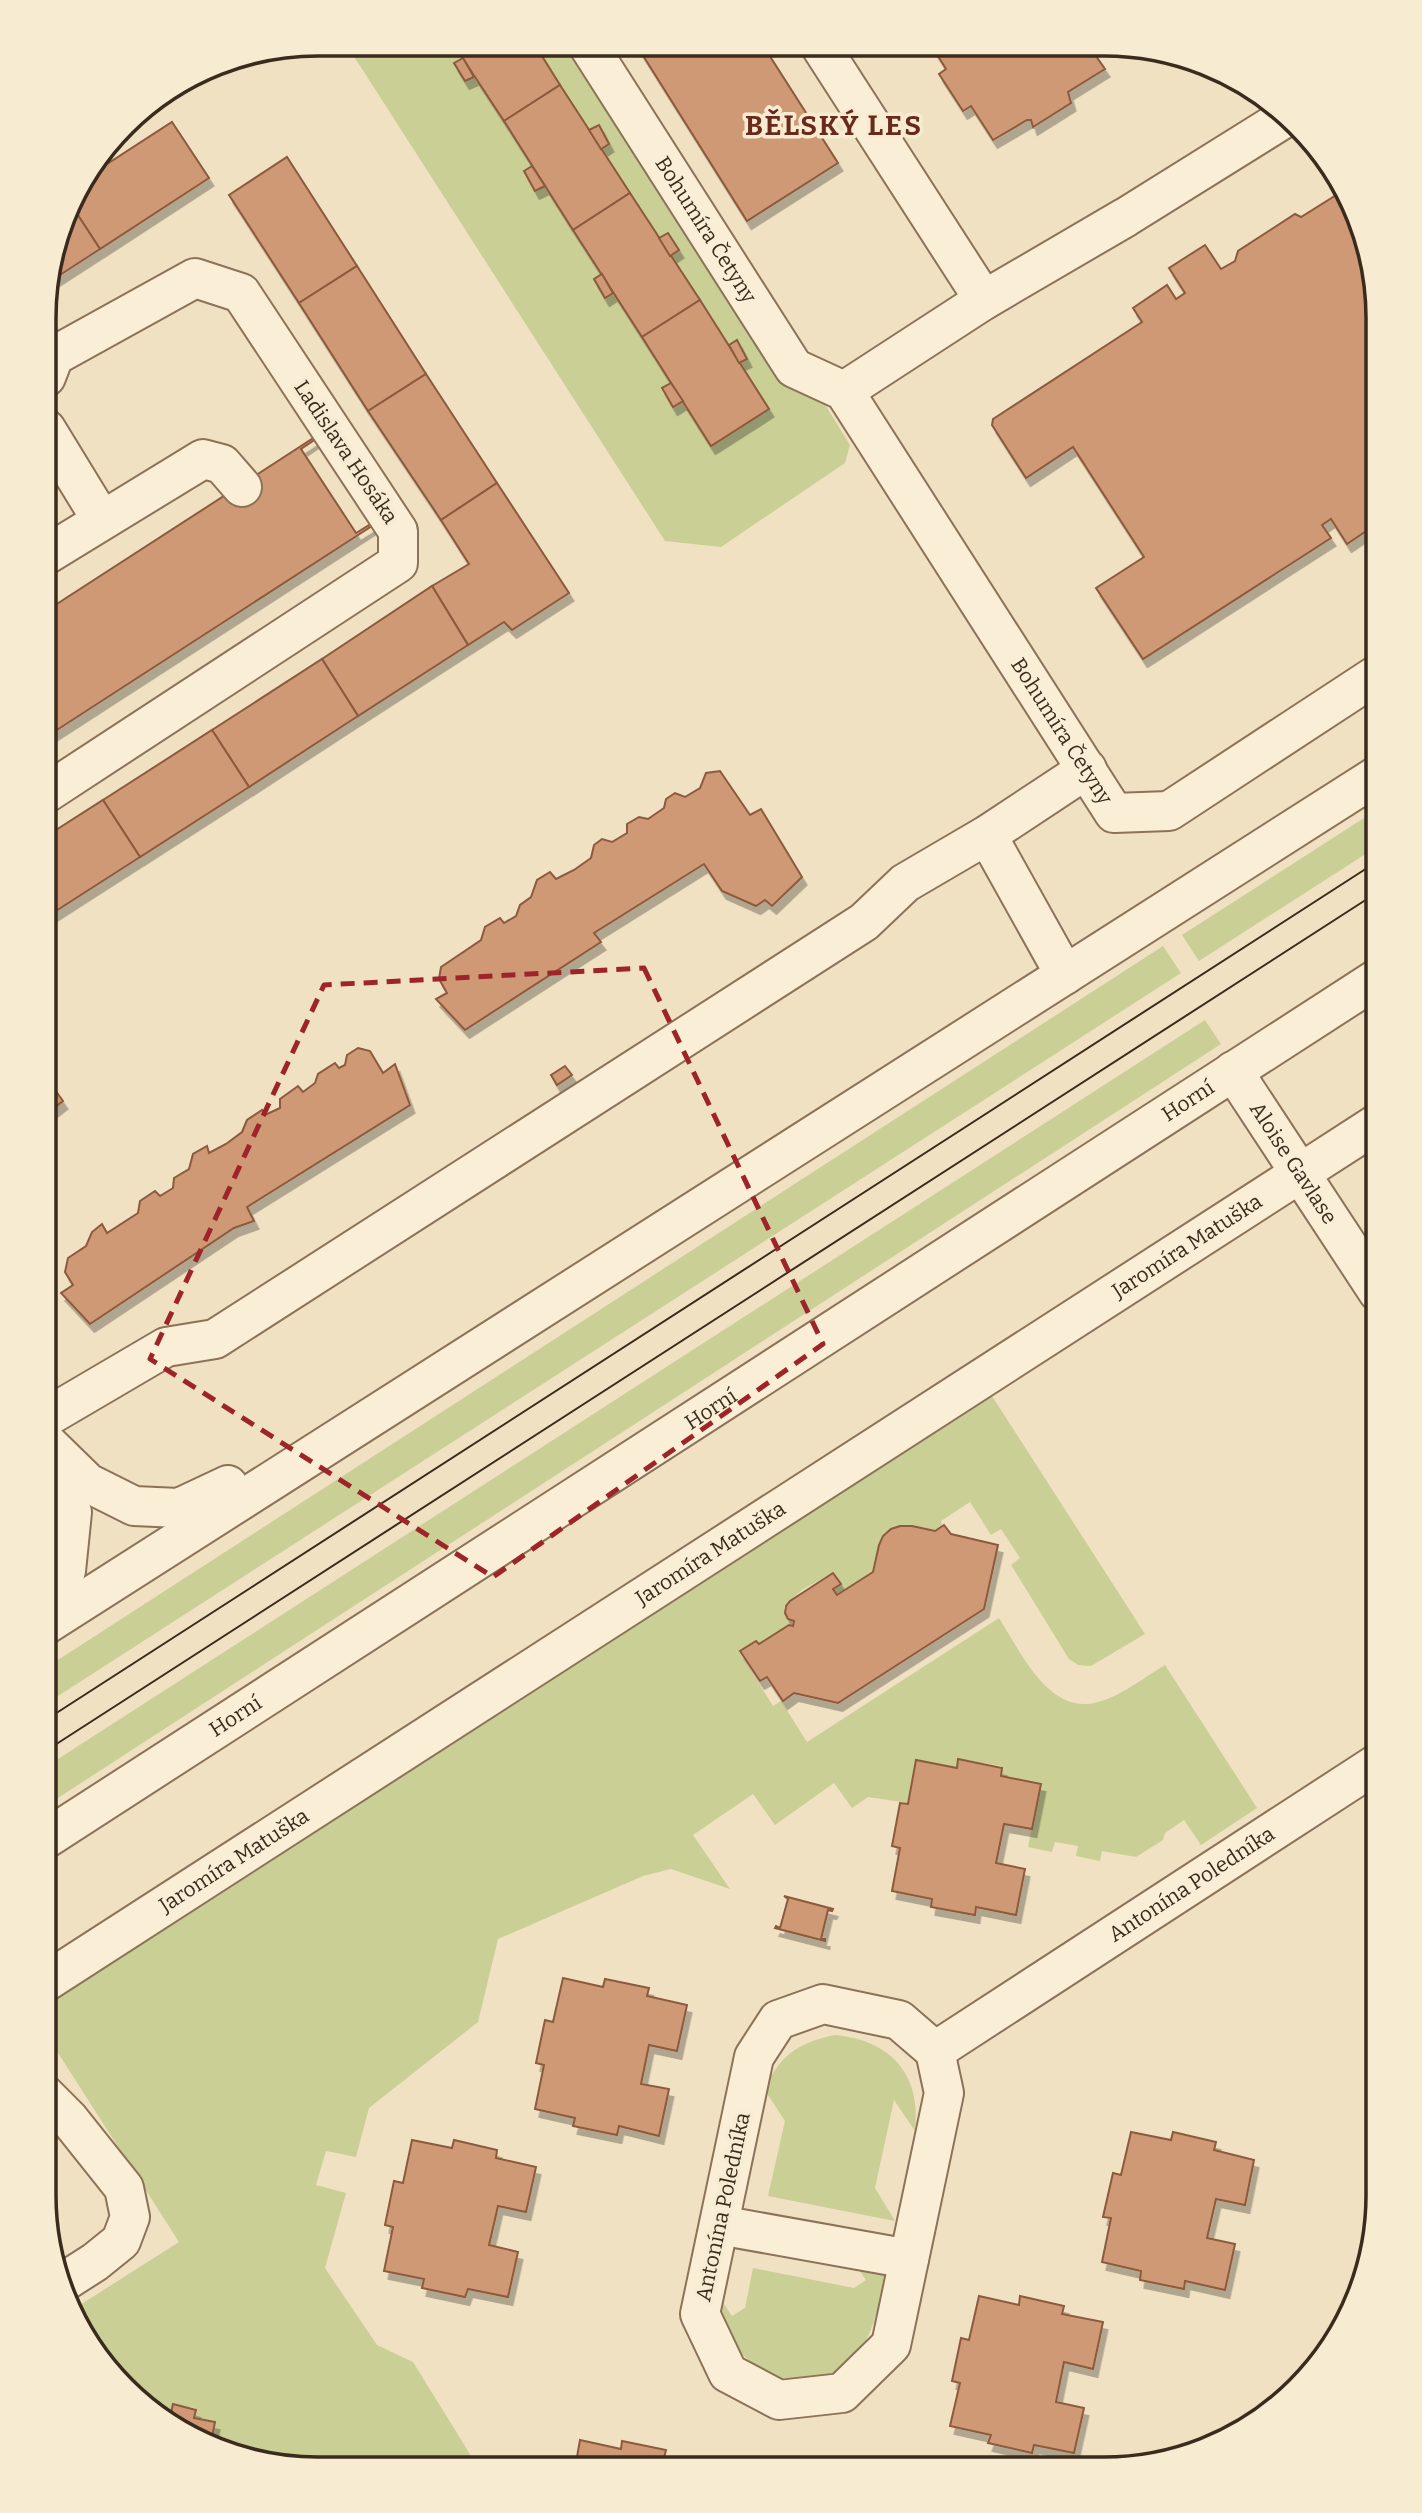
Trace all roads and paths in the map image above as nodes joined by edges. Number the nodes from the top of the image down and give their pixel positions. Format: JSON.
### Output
{"nodes":[{"id":1,"x":594,"y":56,"type":"edge"},
{"id":2,"x":827,"y":56,"type":"edge"},
{"id":3,"x":1279,"y":123,"type":"edge"},
{"id":4,"x":984,"y":300,"type":"junction"},
{"id":5,"x":56,"y":355,"type":"edge"},
{"id":6,"x":844,"y":390,"type":"junction"},
{"id":7,"x":56,"y":445,"type":"edge"},
{"id":8,"x":242,"y":487,"type":"dead end"},
{"id":9,"x":101,"y":519,"type":"junction"},
{"id":10,"x":56,"y":548,"type":"edge"},
{"id":11,"x":1366,"y":682,"type":"edge"},
{"id":12,"x":1087,"y":769,"type":"junction"},
{"id":13,"x":1366,"y":783,"type":"edge"},
{"id":14,"x":56,"y":787,"type":"edge"},
{"id":15,"x":987,"y":835,"type":"junction"},
{"id":16,"x":1065,"y":975,"type":"junction"},
{"id":17,"x":1366,"y":986,"type":"edge"},
{"id":18,"x":1233,"y":1071,"type":"junction"},
{"id":19,"x":1366,"y":1131,"type":"edge"},
{"id":20,"x":1301,"y":1172,"type":"junction"},
{"id":21,"x":1366,"y":1273,"type":"edge"},
{"id":22,"x":496,"y":1338,"type":"junction"},
{"id":23,"x":56,"y":1411,"type":"edge"},
{"id":24,"x":56,"y":1452,"type":"edge"},
{"id":25,"x":56,"y":1479,"type":"edge"},
{"id":26,"x":56,"y":1583,"type":"edge"},
{"id":27,"x":56,"y":1618,"type":"edge"},
{"id":28,"x":1366,"y":1771,"type":"edge"},
{"id":29,"x":56,"y":1832,"type":"edge"},
{"id":30,"x":56,"y":1975,"type":"edge"},
{"id":31,"x":935,"y":2051,"type":"junction"},
{"id":32,"x":56,"y":2106,"type":"edge"},
{"id":33,"x":719,"y":2225,"type":"junction"},
{"id":34,"x":909,"y":2259,"type":"junction"},
{"id":35,"x":70,"y":2278,"type":"edge"}],
"edges":[{"from":1,"to":6,"type":"street","name":"Bohumíra Četyny"},
{"from":2,"to":4,"type":"street"},
{"from":3,"to":4,"type":"street"},
{"from":4,"to":6,"type":"street"},
{"from":5,"to":14,"type":"street","name":"Ladislava Hosáka"},
{"from":6,"to":12,"type":"street","name":"Bohumíra Četyny"},
{"from":7,"to":9,"type":"street"},
{"from":8,"to":9,"type":"street"},
{"from":9,"to":10,"type":"street"},
{"from":11,"to":12,"type":"street","name":"Bohumíra Četyny"},
{"from":12,"to":15,"type":"street"},
{"from":13,"to":16,"type":"street"},
{"from":15,"to":16,"type":"street"},
{"from":15,"to":23,"type":"street"},
{"from":16,"to":22,"type":"street"},
{"from":17,"to":18,"type":"street","name":"Horní"},
{"from":18,"to":20,"type":"street","name":"Aloise Gavlase"},
{"from":18,"to":29,"type":"street","name":"Horní"},
{"from":19,"to":20,"type":"street","name":"Jaromíra Matuška"},
{"from":20,"to":21,"type":"street","name":"Aloise Gavlase"},
{"from":20,"to":30,"type":"street","name":"Jaromíra Matuška"},
{"from":22,"to":24,"type":"street"},
{"from":22,"to":27,"type":"street"},
{"from":25,"to":26,"type":"street"},
{"from":28,"to":31,"type":"street","name":"Antonína Poledníka"},
{"from":31,"to":33,"type":"street","name":"Antonína Poledníka"},
{"from":31,"to":34,"type":"street","name":"Antonína Poledníka"},
{"from":32,"to":35,"type":"street"},
{"from":33,"to":34,"type":"street"},
{"from":33,"to":34,"type":"street","name":"Antonína Poledníka"}]}
